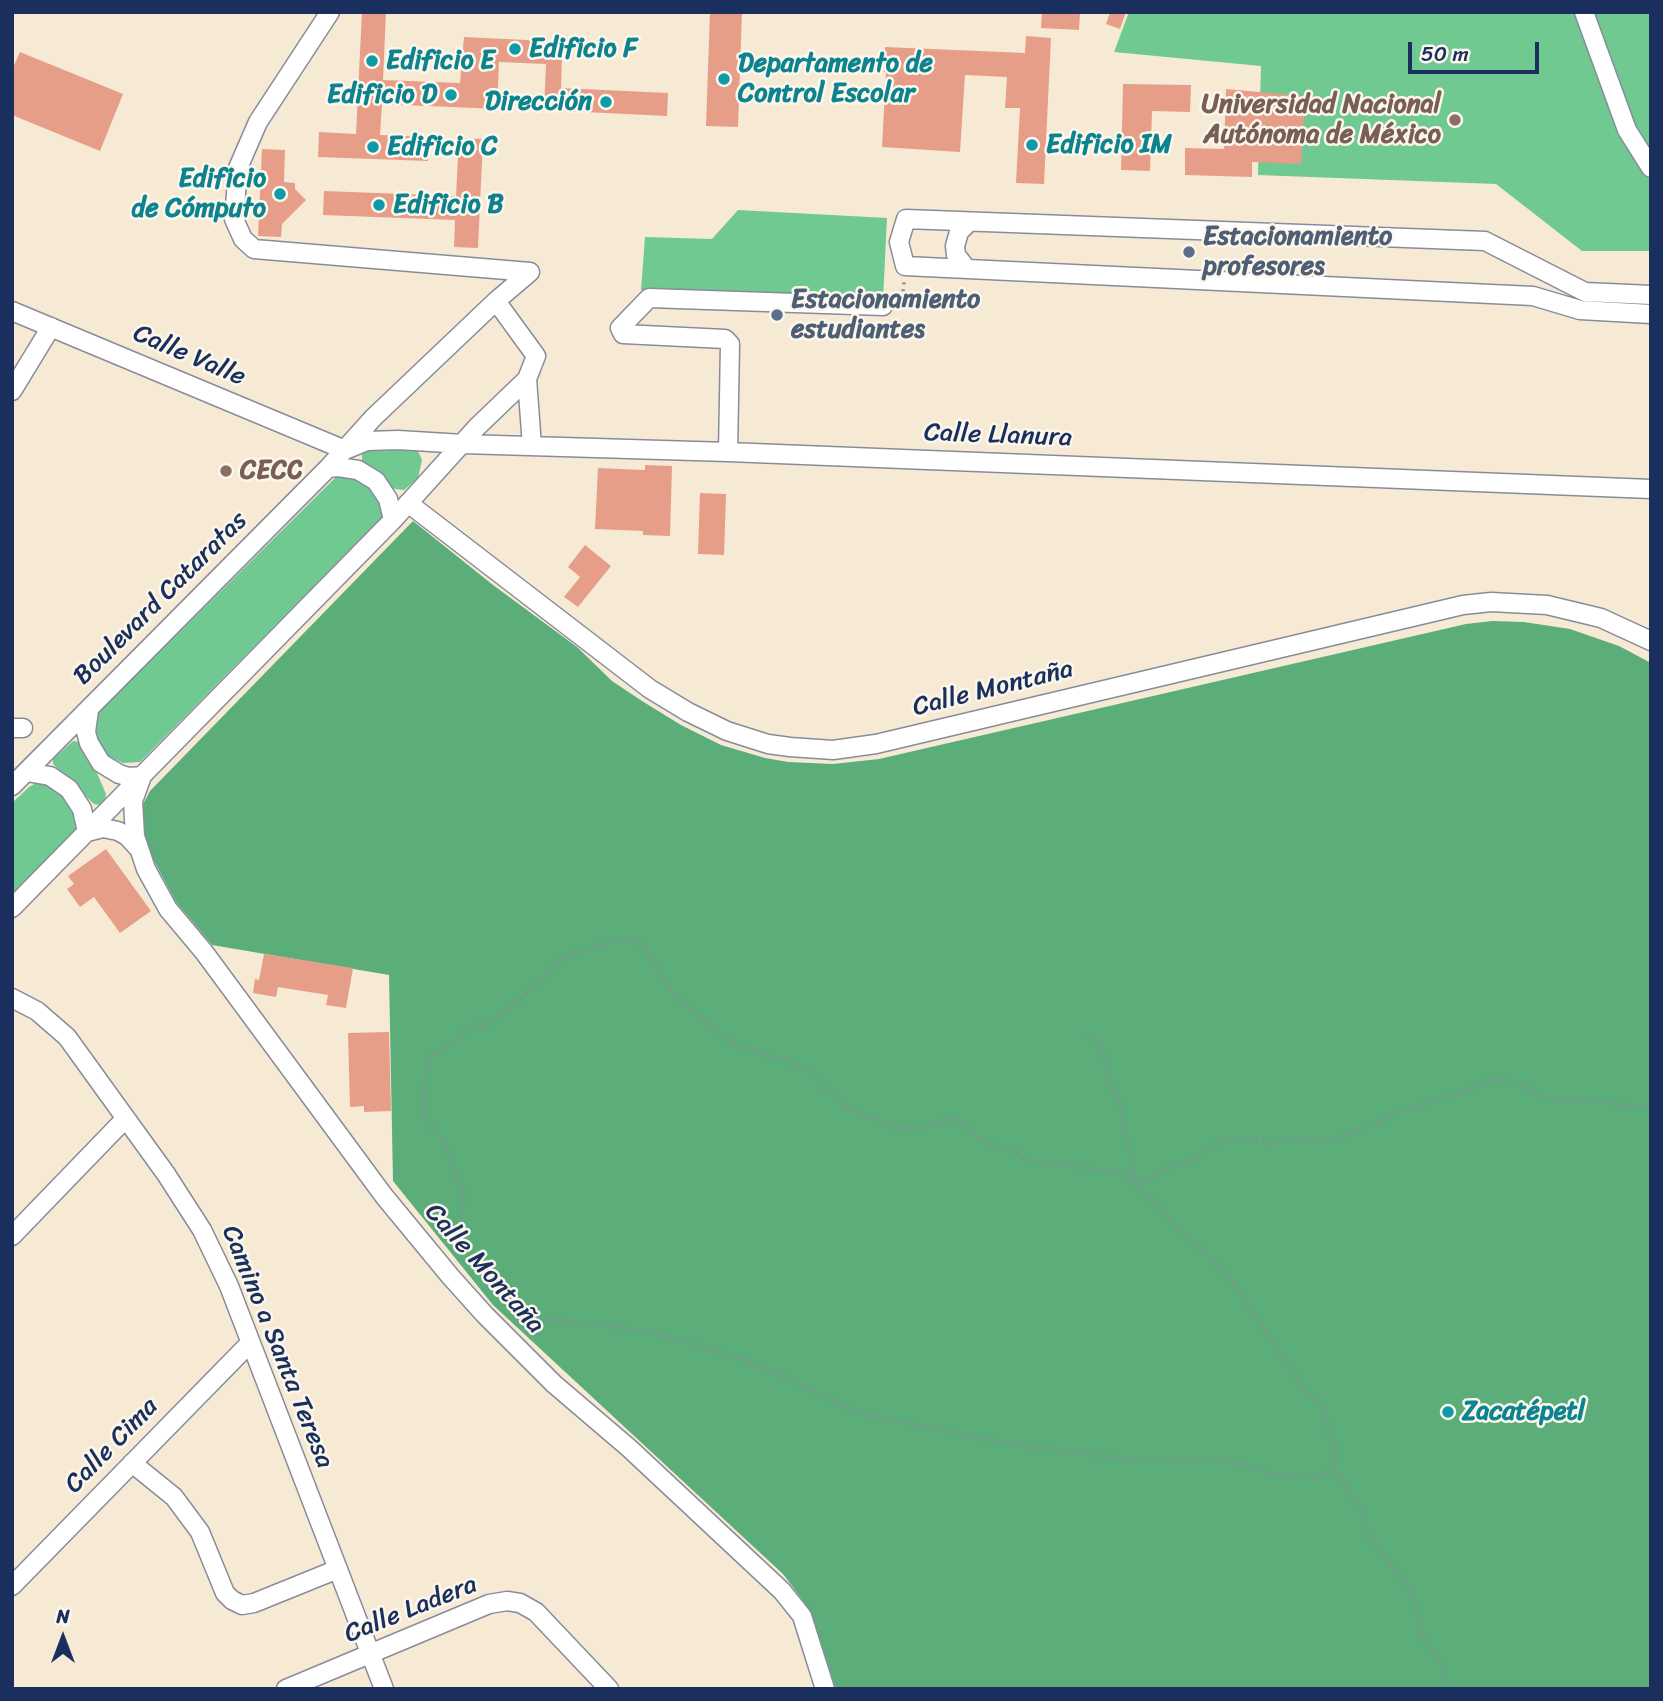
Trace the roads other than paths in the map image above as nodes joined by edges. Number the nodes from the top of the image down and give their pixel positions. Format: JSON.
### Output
{"nodes":[{"id":1,"x":330,"y":12,"type":"edge"},
{"id":2,"x":1584,"y":12,"type":"edge"},
{"id":3,"x":1651,"y":168,"type":"edge"},
{"id":4,"x":970,"y":222,"type":"junction"},
{"id":5,"x":966,"y":268,"type":"junction"},
{"id":6,"x":1544,"y":272,"type":"junction"},
{"id":7,"x":1651,"y":295,"type":"edge"},
{"id":8,"x":1534,"y":296,"type":"junction"},
{"id":9,"x":496,"y":301,"type":"junction"},
{"id":10,"x":883,"y":306,"type":"road end"},
{"id":11,"x":12,"y":311,"type":"edge"},
{"id":12,"x":1651,"y":314,"type":"edge"},
{"id":13,"x":51,"y":327,"type":"junction"},
{"id":14,"x":527,"y":379,"type":"junction"},
{"id":15,"x":12,"y":391,"type":"edge"},
{"id":16,"x":463,"y":444,"type":"junction"},
{"id":17,"x":532,"y":446,"type":"junction"},
{"id":18,"x":345,"y":450,"type":"junction"},
{"id":19,"x":728,"y":452,"type":"junction"},
{"id":20,"x":328,"y":468,"type":"junction"},
{"id":21,"x":1651,"y":489,"type":"edge"},
{"id":22,"x":408,"y":503,"type":"junction"},
{"id":23,"x":393,"y":520,"type":"junction"},
{"id":24,"x":1651,"y":640,"type":"edge"},
{"id":25,"x":89,"y":710,"type":"junction"},
{"id":26,"x":27,"y":772,"type":"junction"},
{"id":27,"x":142,"y":776,"type":"junction"},
{"id":28,"x":12,"y":786,"type":"edge"},
{"id":29,"x":87,"y":832,"type":"junction"},
{"id":30,"x":138,"y":848,"type":"junction"},
{"id":31,"x":12,"y":908,"type":"edge"},
{"id":32,"x":12,"y":998,"type":"edge"},
{"id":33,"x":125,"y":1119,"type":"junction"},
{"id":34,"x":12,"y":1236,"type":"edge"},
{"id":35,"x":250,"y":1344,"type":"junction"},
{"id":36,"x":132,"y":1464,"type":"junction"},
{"id":37,"x":338,"y":1569,"type":"junction"},
{"id":38,"x":12,"y":1586,"type":"edge"},
{"id":39,"x":370,"y":1654,"type":"junction"},
{"id":40,"x":286,"y":1689,"type":"edge"},
{"id":41,"x":384,"y":1689,"type":"edge"},
{"id":42,"x":608,"y":1689,"type":"edge"},
{"id":43,"x":825,"y":1689,"type":"edge"}],
"edges":[{"from":1,"to":9,"type":"street","name":"Boulevard Cataratas"},
{"from":2,"to":3,"type":"street"},
{"from":4,"to":5,"type":"street"},
{"from":4,"to":5,"type":"street"},
{"from":4,"to":6,"type":"street"},
{"from":5,"to":8,"type":"street"},
{"from":6,"to":7,"type":"street"},
{"from":6,"to":8,"type":"street"},
{"from":8,"to":12,"type":"street"},
{"from":9,"to":14,"type":"street"},
{"from":9,"to":18,"type":"street","name":"Boulevard Cataratas"},
{"from":10,"to":19,"type":"street"},
{"from":11,"to":13,"type":"street","name":"Calle Valle"},
{"from":13,"to":15,"type":"street"},
{"from":13,"to":18,"type":"street","name":"Calle Valle"},
{"from":14,"to":16,"type":"street"},
{"from":14,"to":17,"type":"street"},
{"from":16,"to":17,"type":"street","name":"Calle Llanura"},
{"from":16,"to":18,"type":"street","name":"Calle Llanura"},
{"from":16,"to":22,"type":"street"},
{"from":17,"to":19,"type":"street","name":"Calle Llanura"},
{"from":18,"to":20,"type":"street","name":"Boulevard Cataratas"},
{"from":19,"to":21,"type":"street","name":"Calle Llanura"},
{"from":20,"to":23,"type":"street"},
{"from":20,"to":25,"type":"street","name":"Boulevard Cataratas"},
{"from":22,"to":23,"type":"street"},
{"from":22,"to":24,"type":"street","name":"Calle Montaña"},
{"from":23,"to":27,"type":"street"},
{"from":25,"to":26,"type":"street","name":"Boulevard Cataratas"},
{"from":25,"to":27,"type":"street"},
{"from":26,"to":28,"type":"street","name":"Boulevard Cataratas"},
{"from":26,"to":29,"type":"street"},
{"from":27,"to":29,"type":"street"},
{"from":27,"to":30,"type":"street","name":"Calle Montaña"},
{"from":29,"to":30,"type":"street"},
{"from":29,"to":31,"type":"street"},
{"from":30,"to":43,"type":"street","name":"Calle Montaña"},
{"from":32,"to":33,"type":"street","name":"Camino a Santa Teresa"},
{"from":33,"to":34,"type":"street"},
{"from":33,"to":35,"type":"street","name":"Camino a Santa Teresa"},
{"from":35,"to":36,"type":"street","name":"Calle Cima"},
{"from":35,"to":37,"type":"street","name":"Camino a Santa Teresa"},
{"from":36,"to":37,"type":"street"},
{"from":36,"to":38,"type":"street","name":"Calle Cima"},
{"from":37,"to":39,"type":"street","name":"Camino a Santa Teresa"},
{"from":39,"to":40,"type":"street","name":"Calle Ladera"},
{"from":39,"to":41,"type":"street","name":"Camino a Santa Teresa"},
{"from":39,"to":42,"type":"street","name":"Calle Ladera"}]}
